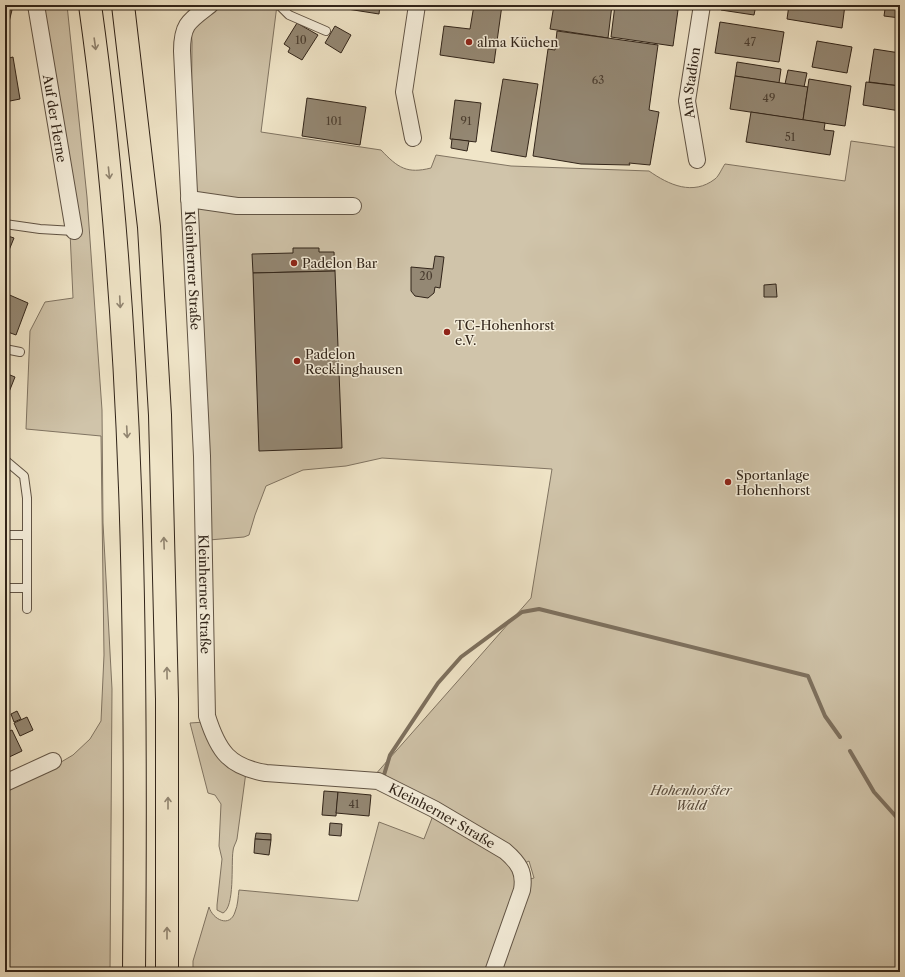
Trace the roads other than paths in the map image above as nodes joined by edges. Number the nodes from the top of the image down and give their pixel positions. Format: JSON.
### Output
{"nodes":[{"id":1,"x":36,"y":5,"type":"edge"},
{"id":2,"x":90,"y":5,"type":"edge"},
{"id":3,"x":123,"y":5,"type":"edge"},
{"id":4,"x":210,"y":5,"type":"edge"},
{"id":5,"x":279,"y":5,"type":"edge"},
{"id":6,"x":417,"y":5,"type":"edge"},
{"id":7,"x":702,"y":5,"type":"edge"},
{"id":8,"x":326,"y":31,"type":"dead end"},
{"id":9,"x":413,"y":138,"type":"dead end"},
{"id":10,"x":697,"y":160,"type":"dead end"},
{"id":11,"x":189,"y":199,"type":"junction"},
{"id":12,"x":353,"y":206,"type":"dead end"},
{"id":13,"x":5,"y":224,"type":"edge"},
{"id":14,"x":74,"y":232,"type":"joint"},
{"id":15,"x":5,"y":349,"type":"edge"},
{"id":16,"x":20,"y":352,"type":"dead end"},
{"id":17,"x":5,"y":460,"type":"edge"},
{"id":18,"x":5,"y":535,"type":"edge"},
{"id":19,"x":27,"y":535,"type":"junction"},
{"id":20,"x":5,"y":588,"type":"edge"},
{"id":21,"x":27,"y":588,"type":"junction"},
{"id":22,"x":27,"y":609,"type":"dead end"},
{"id":23,"x":53,"y":761,"type":"dead end"},
{"id":24,"x":5,"y":783,"type":"edge"},
{"id":25,"x":134,"y":972,"type":"edge"},
{"id":26,"x":167,"y":972,"type":"edge"},
{"id":27,"x":493,"y":972,"type":"edge"}],
"edges":[{"from":1,"to":14,"type":"street","name":"Auf der Herne"},
{"from":2,"to":25,"type":"highway","one_way":true},
{"from":26,"to":3,"type":"highway","one_way":true},
{"from":4,"to":11,"type":"street","name":"Kleinherner Straße"},
{"from":5,"to":8,"type":"lane"},
{"from":6,"to":9,"type":"street"},
{"from":7,"to":10,"type":"street","name":"Am Stadion"},
{"from":11,"to":12,"type":"street"},
{"from":11,"to":27,"type":"street","name":"Kleinherner Straße"},
{"from":13,"to":14,"type":"lane"},
{"from":15,"to":16,"type":"lane"},
{"from":17,"to":19,"type":"lane"},
{"from":18,"to":19,"type":"lane"},
{"from":19,"to":21,"type":"lane"},
{"from":20,"to":21,"type":"lane"},
{"from":21,"to":22,"type":"lane"},
{"from":23,"to":24,"type":"street"}]}
